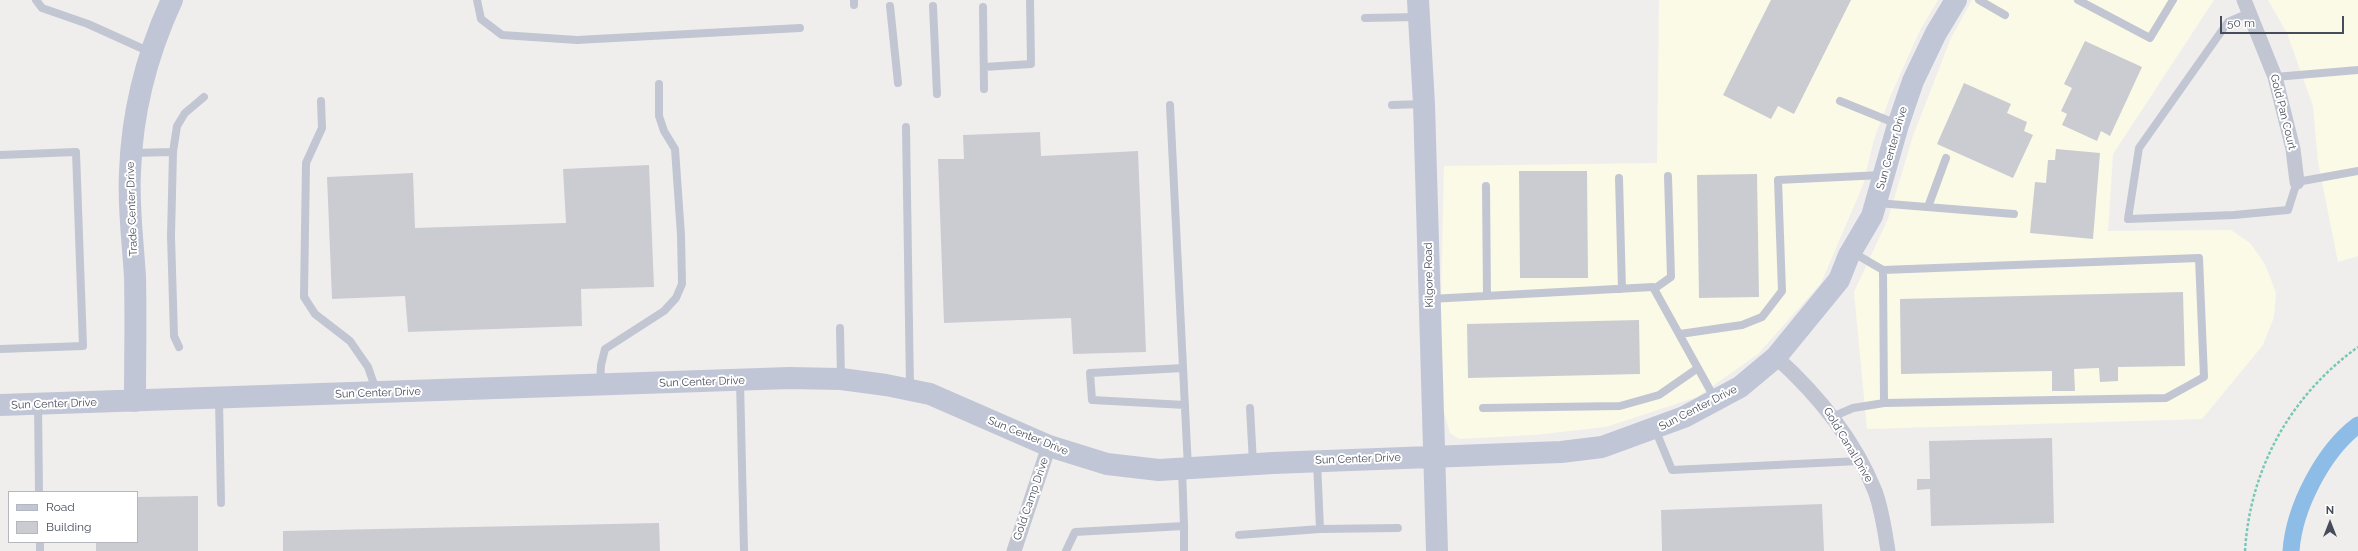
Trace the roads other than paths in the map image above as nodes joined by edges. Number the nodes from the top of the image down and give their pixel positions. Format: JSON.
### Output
{"nodes":[{"id":1,"x":36,"y":0,"type":"edge"},
{"id":2,"x":172,"y":0,"type":"edge"},
{"id":3,"x":477,"y":0,"type":"edge"},
{"id":4,"x":1030,"y":0,"type":"edge"},
{"id":5,"x":1956,"y":0,"type":"edge"},
{"id":6,"x":1979,"y":0,"type":"edge"},
{"id":7,"x":2078,"y":0,"type":"edge"},
{"id":8,"x":2173,"y":0,"type":"edge"},
{"id":9,"x":890,"y":6,"type":"dead end"},
{"id":10,"x":933,"y":6,"type":"dead end"},
{"id":11,"x":2246,"y":6,"type":"edge"},
{"id":12,"x":983,"y":7,"type":"dead end"},
{"id":13,"x":1419,"y":8,"type":"edge"},
{"id":14,"x":2005,"y":15,"type":"dead end"},
{"id":15,"x":1365,"y":18,"type":"dead end"},
{"id":16,"x":800,"y":28,"type":"dead end"},
{"id":17,"x":151,"y":53,"type":"junction"},
{"id":18,"x":984,"y":67,"type":"junction"},
{"id":19,"x":2358,"y":70,"type":"edge"},
{"id":20,"x":2275,"y":76,"type":"junction"},
{"id":21,"x":898,"y":83,"type":"dead end"},
{"id":22,"x":659,"y":84,"type":"dead end"},
{"id":23,"x":984,"y":89,"type":"dead end"},
{"id":24,"x":937,"y":94,"type":"dead end"},
{"id":25,"x":204,"y":97,"type":"dead end"},
{"id":26,"x":321,"y":101,"type":"dead end"},
{"id":27,"x":1840,"y":101,"type":"dead end"},
{"id":28,"x":1424,"y":104,"type":"junction"},
{"id":29,"x":1170,"y":105,"type":"dead end"},
{"id":30,"x":1392,"y":105,"type":"dead end"},
{"id":31,"x":1898,"y":124,"type":"junction"},
{"id":32,"x":906,"y":127,"type":"dead end"},
{"id":33,"x":172,"y":152,"type":"junction"},
{"id":34,"x":131,"y":153,"type":"junction"},
{"id":35,"x":0,"y":155,"type":"edge"},
{"id":36,"x":1946,"y":158,"type":"dead end"},
{"id":37,"x":2358,"y":171,"type":"edge"},
{"id":38,"x":1884,"y":175,"type":"junction"},
{"id":39,"x":1668,"y":176,"type":"dead end"},
{"id":40,"x":1619,"y":178,"type":"dead end"},
{"id":41,"x":2297,"y":182,"type":"junction"},
{"id":42,"x":1486,"y":186,"type":"dead end"},
{"id":43,"x":1876,"y":202,"type":"junction"},
{"id":44,"x":1928,"y":207,"type":"junction"},
{"id":45,"x":2014,"y":214,"type":"dead end"},
{"id":46,"x":1852,"y":251,"type":"junction"},
{"id":47,"x":1883,"y":270,"type":"junction"},
{"id":48,"x":1622,"y":289,"type":"junction"},
{"id":49,"x":1654,"y":289,"type":"junction"},
{"id":50,"x":1487,"y":296,"type":"junction"},
{"id":51,"x":1429,"y":299,"type":"junction"},
{"id":52,"x":840,"y":328,"type":"dead end"},
{"id":53,"x":1680,"y":334,"type":"junction"},
{"id":54,"x":178,"y":347,"type":"dead end"},
{"id":55,"x":0,"y":348,"type":"edge"},
{"id":56,"x":1776,"y":357,"type":"junction"},
{"id":57,"x":1183,"y":368,"type":"junction"},
{"id":58,"x":1698,"y":368,"type":"junction"},
{"id":59,"x":841,"y":379,"type":"junction"},
{"id":60,"x":740,"y":380,"type":"junction"},
{"id":61,"x":600,"y":385,"type":"junction"},
{"id":62,"x":910,"y":390,"type":"junction"},
{"id":63,"x":377,"y":393,"type":"junction"},
{"id":64,"x":219,"y":398,"type":"junction"},
{"id":65,"x":1716,"y":399,"type":"junction"},
{"id":66,"x":135,"y":401,"type":"junction"},
{"id":67,"x":1884,"y":403,"type":"junction"},
{"id":68,"x":38,"y":404,"type":"junction"},
{"id":69,"x":0,"y":405,"type":"edge"},
{"id":70,"x":1185,"y":405,"type":"junction"},
{"id":71,"x":1250,"y":408,"type":"dead end"},
{"id":72,"x":1483,"y":408,"type":"dead end"},
{"id":73,"x":1832,"y":418,"type":"junction"},
{"id":74,"x":1655,"y":429,"type":"junction"},
{"id":75,"x":1050,"y":446,"type":"junction"},
{"id":76,"x":1433,"y":456,"type":"junction"},
{"id":77,"x":1859,"y":460,"type":"junction"},
{"id":78,"x":1317,"y":461,"type":"junction"},
{"id":79,"x":1253,"y":464,"type":"junction"},
{"id":80,"x":1185,"y":469,"type":"junction"},
{"id":81,"x":39,"y":491,"type":"edge"},
{"id":82,"x":221,"y":503,"type":"dead end"},
{"id":83,"x":1184,"y":526,"type":"junction"},
{"id":84,"x":1398,"y":528,"type":"dead end"},
{"id":85,"x":1320,"y":529,"type":"junction"},
{"id":86,"x":1239,"y":535,"type":"dead end"},
{"id":87,"x":744,"y":551,"type":"edge"},
{"id":88,"x":1014,"y":551,"type":"edge"},
{"id":89,"x":1066,"y":551,"type":"edge"},
{"id":90,"x":1184,"y":551,"type":"edge"},
{"id":91,"x":1437,"y":551,"type":"edge"},
{"id":92,"x":1888,"y":551,"type":"edge"}],
"edges":[{"from":1,"to":17,"type":"lane"},
{"from":2,"to":17,"type":"street","name":"Trade Center Drive"},
{"from":3,"to":16,"type":"lane"},
{"from":4,"to":18,"type":"lane"},
{"from":5,"to":31,"type":"street","name":"Sun Center Drive"},
{"from":6,"to":14,"type":"lane"},
{"from":7,"to":8,"type":"lane"},
{"from":9,"to":21,"type":"lane"},
{"from":10,"to":24,"type":"lane"},
{"from":11,"to":20,"type":"street","name":"Gold Pan Court"},
{"from":11,"to":41,"type":"lane"},
{"from":12,"to":18,"type":"lane"},
{"from":13,"to":15,"type":"lane"},
{"from":13,"to":28,"type":"street","name":"Kilgore Road"},
{"from":17,"to":34,"type":"street","name":"Trade Center Drive"},
{"from":18,"to":23,"type":"lane"},
{"from":19,"to":20,"type":"lane"},
{"from":20,"to":41,"type":"street","name":"Gold Pan Court"},
{"from":22,"to":61,"type":"lane"},
{"from":25,"to":33,"type":"lane"},
{"from":26,"to":63,"type":"lane"},
{"from":27,"to":31,"type":"lane"},
{"from":28,"to":30,"type":"lane"},
{"from":28,"to":51,"type":"street","name":"Kilgore Road"},
{"from":29,"to":57,"type":"lane"},
{"from":31,"to":38,"type":"street","name":"Sun Center Drive"},
{"from":32,"to":62,"type":"lane"},
{"from":33,"to":34,"type":"lane"},
{"from":33,"to":54,"type":"lane"},
{"from":34,"to":66,"type":"street","name":"Trade Center Drive"},
{"from":35,"to":55,"type":"lane"},
{"from":36,"to":44,"type":"lane"},
{"from":37,"to":41,"type":"lane"},
{"from":38,"to":43,"type":"street","name":"Sun Center Drive"},
{"from":38,"to":53,"type":"lane"},
{"from":39,"to":49,"type":"lane"},
{"from":40,"to":48,"type":"lane"},
{"from":42,"to":50,"type":"lane"},
{"from":43,"to":44,"type":"lane"},
{"from":43,"to":46,"type":"street","name":"Sun Center Drive"},
{"from":44,"to":45,"type":"lane"},
{"from":46,"to":47,"type":"lane"},
{"from":46,"to":56,"type":"street","name":"Sun Center Drive"},
{"from":47,"to":67,"type":"lane"},
{"from":47,"to":67,"type":"lane"},
{"from":48,"to":49,"type":"lane"},
{"from":48,"to":50,"type":"lane"},
{"from":49,"to":53,"type":"lane"},
{"from":50,"to":51,"type":"lane"},
{"from":51,"to":76,"type":"street","name":"Kilgore Road"},
{"from":52,"to":59,"type":"lane"},
{"from":53,"to":58,"type":"lane"},
{"from":56,"to":65,"type":"street","name":"Sun Center Drive"},
{"from":56,"to":73,"type":"street","name":"Gold Canal Drive"},
{"from":57,"to":70,"type":"lane"},
{"from":57,"to":70,"type":"lane"},
{"from":58,"to":65,"type":"lane"},
{"from":58,"to":72,"type":"lane"},
{"from":59,"to":60,"type":"street","name":"Sun Center Drive"},
{"from":59,"to":62,"type":"street","name":"Sun Center Drive"},
{"from":60,"to":61,"type":"street","name":"Sun Center Drive"},
{"from":60,"to":87,"type":"lane"},
{"from":61,"to":63,"type":"street","name":"Sun Center Drive"},
{"from":62,"to":75,"type":"street","name":"Sun Center Drive"},
{"from":63,"to":64,"type":"street","name":"Sun Center Drive"},
{"from":64,"to":66,"type":"street","name":"Sun Center Drive"},
{"from":64,"to":82,"type":"lane"},
{"from":65,"to":74,"type":"street","name":"Sun Center Drive"},
{"from":66,"to":68,"type":"street","name":"Sun Center Drive"},
{"from":67,"to":73,"type":"lane"},
{"from":68,"to":69,"type":"street","name":"Sun Center Drive"},
{"from":68,"to":81,"type":"lane"},
{"from":70,"to":80,"type":"lane"},
{"from":71,"to":79,"type":"lane"},
{"from":73,"to":77,"type":"street","name":"Gold Canal Drive"},
{"from":74,"to":76,"type":"street","name":"Sun Center Drive"},
{"from":74,"to":77,"type":"lane"},
{"from":75,"to":80,"type":"street","name":"Sun Center Drive"},
{"from":75,"to":88,"type":"street","name":"Gold Camp Drive"},
{"from":76,"to":78,"type":"street","name":"Sun Center Drive"},
{"from":76,"to":91,"type":"street","name":"Kilgore Road"},
{"from":77,"to":92,"type":"street","name":"Gold Canal Drive"},
{"from":78,"to":79,"type":"street","name":"Sun Center Drive"},
{"from":78,"to":85,"type":"lane"},
{"from":79,"to":80,"type":"street","name":"Sun Center Drive"},
{"from":80,"to":83,"type":"lane"},
{"from":83,"to":89,"type":"lane"},
{"from":83,"to":90,"type":"lane"},
{"from":84,"to":85,"type":"lane"},
{"from":85,"to":86,"type":"lane"}]}
